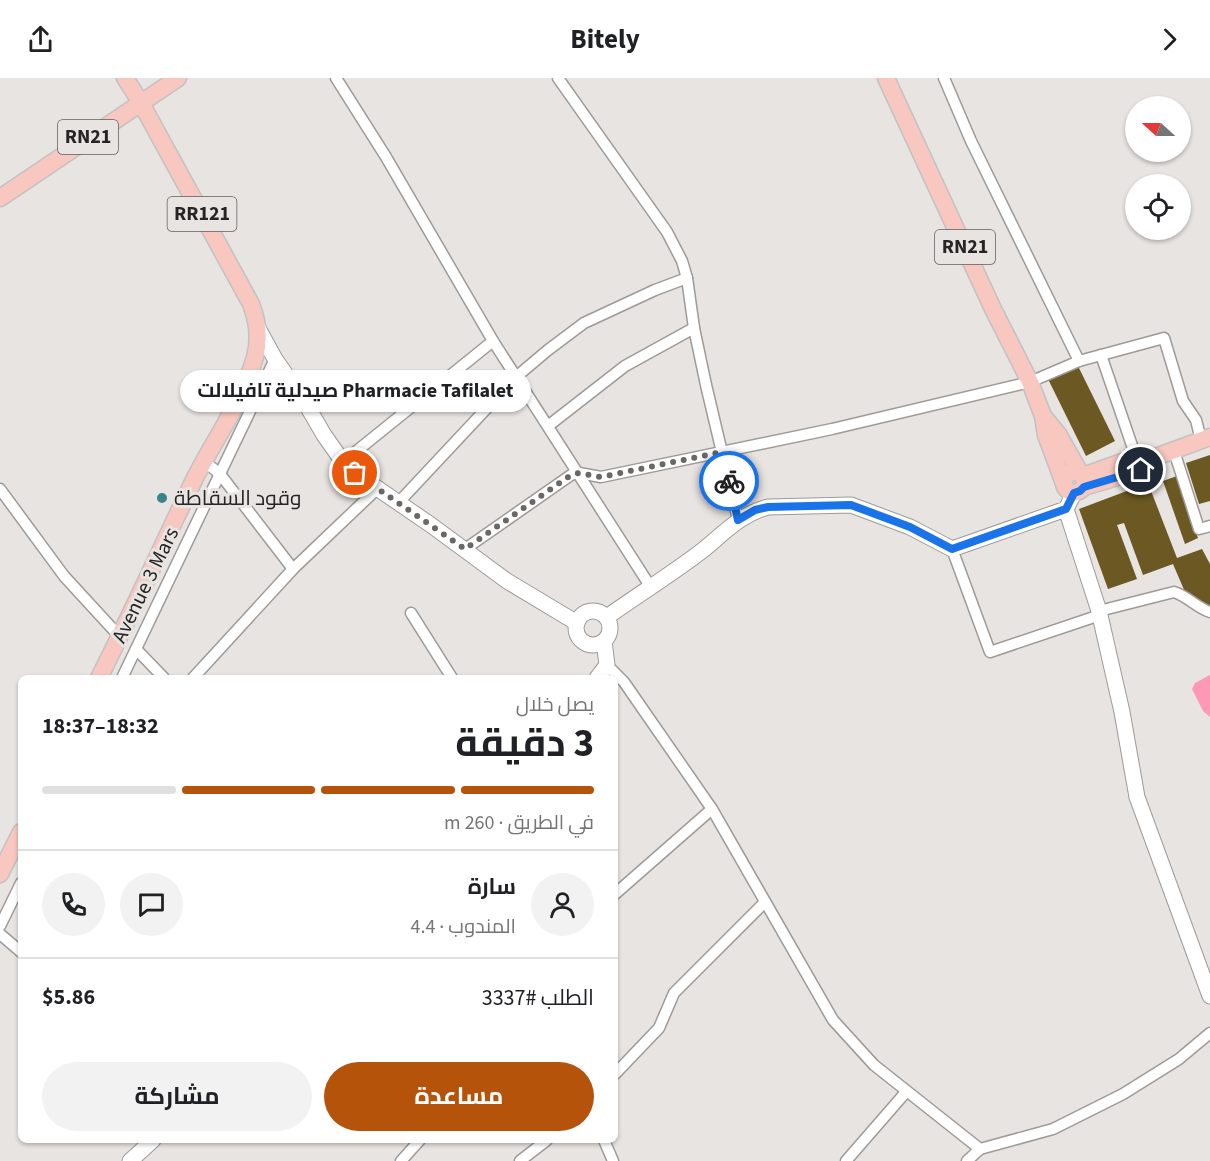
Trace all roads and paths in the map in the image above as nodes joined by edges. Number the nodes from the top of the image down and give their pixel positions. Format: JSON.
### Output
{"nodes":[{"id":1,"x":124,"y":78,"type":"edge"},
{"id":2,"x":178,"y":78,"type":"edge"},
{"id":3,"x":336,"y":78,"type":"edge"},
{"id":4,"x":558,"y":78,"type":"edge"},
{"id":5,"x":886,"y":78,"type":"edge"},
{"id":6,"x":944,"y":78,"type":"edge"},
{"id":7,"x":141,"y":103,"type":"junction"},
{"id":8,"x":0,"y":198,"type":"edge"},
{"id":9,"x":687,"y":278,"type":"junction"},
{"id":10,"x":258,"y":328,"type":"junction"},
{"id":11,"x":694,"y":328,"type":"junction"},
{"id":12,"x":493,"y":341,"type":"junction"},
{"id":13,"x":1101,"y":355,"type":"junction"},
{"id":14,"x":275,"y":359,"type":"junction"},
{"id":15,"x":1079,"y":362,"type":"junction"},
{"id":16,"x":516,"y":377,"type":"junction"},
{"id":17,"x":1030,"y":382,"type":"junction"},
{"id":18,"x":548,"y":426,"type":"junction"},
{"id":19,"x":1206,"y":438,"type":"edge"},
{"id":20,"x":1174,"y":451,"type":"junction"},
{"id":21,"x":722,"y":452,"type":"junction"},
{"id":22,"x":204,"y":461,"type":"junction"},
{"id":23,"x":343,"y":462,"type":"junction"},
{"id":24,"x":1143,"y":462,"type":"junction"},
{"id":25,"x":579,"y":473,"type":"junction"},
{"id":26,"x":219,"y":474,"type":"junction"},
{"id":27,"x":1077,"y":482,"type":"junction"},
{"id":28,"x":0,"y":489,"type":"edge"},
{"id":29,"x":378,"y":489,"type":"junction"},
{"id":30,"x":399,"y":502,"type":"junction"},
{"id":31,"x":1066,"y":509,"type":"junction"},
{"id":32,"x":738,"y":520,"type":"junction"},
{"id":33,"x":1210,"y":526,"type":"edge"},
{"id":34,"x":465,"y":549,"type":"junction"},
{"id":35,"x":952,"y":549,"type":"junction"},
{"id":36,"x":293,"y":569,"type":"junction"},
{"id":37,"x":651,"y":586,"type":"junction"},
{"id":38,"x":1210,"y":612,"type":"edge"},
{"id":39,"x":411,"y":613,"type":"dead end"},
{"id":40,"x":1100,"y":613,"type":"junction"},
{"id":41,"x":607,"y":617,"type":"junction"},
{"id":42,"x":577,"y":623,"type":"junction"},
{"id":43,"x":120,"y":637,"type":"junction"},
{"id":44,"x":604,"y":641,"type":"junction"},
{"id":45,"x":136,"y":649,"type":"junction"},
{"id":46,"x":607,"y":665,"type":"junction"},
{"id":47,"x":101,"y":675,"type":"edge"},
{"id":48,"x":123,"y":675,"type":"edge"},
{"id":49,"x":161,"y":675,"type":"edge"},
{"id":50,"x":196,"y":675,"type":"edge"},
{"id":51,"x":450,"y":675,"type":"edge"},
{"id":52,"x":599,"y":675,"type":"edge"},
{"id":53,"x":617,"y":675,"type":"edge"},
{"id":54,"x":618,"y":676,"type":"edge"},
{"id":55,"x":712,"y":809,"type":"junction"},
{"id":56,"x":18,"y":838,"type":"edge"},
{"id":57,"x":0,"y":874,"type":"edge"},
{"id":58,"x":18,"y":889,"type":"edge"},
{"id":59,"x":618,"y":891,"type":"edge"},
{"id":60,"x":765,"y":902,"type":"junction"},
{"id":61,"x":0,"y":926,"type":"edge"},
{"id":62,"x":0,"y":934,"type":"edge"},
{"id":63,"x":18,"y":949,"type":"edge"},
{"id":64,"x":1210,"y":996,"type":"edge"},
{"id":65,"x":1210,"y":1033,"type":"edge"},
{"id":66,"x":618,"y":1071,"type":"edge"},
{"id":67,"x":906,"y":1092,"type":"junction"},
{"id":68,"x":150,"y":1143,"type":"edge"},
{"id":69,"x":417,"y":1143,"type":"edge"},
{"id":70,"x":543,"y":1143,"type":"edge"},
{"id":71,"x":605,"y":1143,"type":"edge"},
{"id":72,"x":980,"y":1149,"type":"junction"},
{"id":73,"x":130,"y":1161,"type":"edge"},
{"id":74,"x":401,"y":1161,"type":"edge"},
{"id":75,"x":520,"y":1161,"type":"edge"},
{"id":76,"x":613,"y":1161,"type":"edge"},
{"id":77,"x":846,"y":1161,"type":"edge"},
{"id":78,"x":966,"y":1161,"type":"edge"}],
"edges":[{"from":1,"to":7,"type":"main road","number":"RR121"},
{"from":2,"to":7,"type":"main road","number":"RN21"},
{"from":3,"to":12,"type":"street"},
{"from":4,"to":9,"type":"street"},
{"from":5,"to":17,"type":"main road","number":"RN21"},
{"from":6,"to":15,"type":"street"},
{"from":7,"to":8,"type":"main road","number":"RN21"},
{"from":7,"to":10,"type":"main road","number":"RR121"},
{"from":9,"to":11,"type":"street"},
{"from":9,"to":16,"type":"street"},
{"from":10,"to":14,"type":"street"},
{"from":10,"to":22,"type":"main road","name":"Avenue 3 Mars","number":"RR121"},
{"from":11,"to":18,"type":"street"},
{"from":11,"to":21,"type":"street"},
{"from":12,"to":16,"type":"street"},
{"from":12,"to":23,"type":"street"},
{"from":13,"to":15,"type":"street"},
{"from":13,"to":19,"type":"street"},
{"from":13,"to":24,"type":"street"},
{"from":14,"to":23,"type":"street"},
{"from":14,"to":26,"type":"street"},
{"from":15,"to":17,"type":"street"},
{"from":16,"to":18,"type":"street"},
{"from":16,"to":30,"type":"street"},
{"from":17,"to":21,"type":"street"},
{"from":17,"to":27,"type":"main road","number":"RN21"},
{"from":18,"to":25,"type":"street"},
{"from":19,"to":20,"type":"main road"},
{"from":20,"to":24,"type":"main road"},
{"from":20,"to":33,"type":"street"},
{"from":21,"to":25,"type":"street"},
{"from":21,"to":32,"type":"street"},
{"from":22,"to":26,"type":"street"},
{"from":22,"to":43,"type":"main road","name":"Avenue 3 Mars","number":"RR121"},
{"from":23,"to":29,"type":"street"},
{"from":24,"to":27,"type":"main road"},
{"from":25,"to":34,"type":"street"},
{"from":25,"to":37,"type":"street"},
{"from":26,"to":36,"type":"street"},
{"from":26,"to":45,"type":"street"},
{"from":27,"to":31,"type":"street"},
{"from":28,"to":43,"type":"street"},
{"from":29,"to":30,"type":"street"},
{"from":29,"to":36,"type":"street"},
{"from":30,"to":34,"type":"street"},
{"from":31,"to":35,"type":"street"},
{"from":31,"to":40,"type":"street"},
{"from":32,"to":35,"type":"street"},
{"from":32,"to":37,"type":"street"},
{"from":34,"to":42,"type":"street"},
{"from":35,"to":40,"type":"street"},
{"from":36,"to":50,"type":"street"},
{"from":37,"to":41,"type":"street"},
{"from":38,"to":40,"type":"street"},
{"from":39,"to":51,"type":"street"},
{"from":40,"to":64,"type":"street"},
{"from":41,"to":42,"type":"street"},
{"from":41,"to":44,"type":"street"},
{"from":42,"to":44,"type":"street"},
{"from":43,"to":47,"type":"main road","name":"Avenue 3 Mars","number":"RR121"},
{"from":44,"to":46,"type":"street"},
{"from":45,"to":48,"type":"street"},
{"from":45,"to":49,"type":"street"},
{"from":46,"to":52,"type":"street"},
{"from":46,"to":53,"type":"street"},
{"from":54,"to":55,"type":"street"},
{"from":55,"to":59,"type":"street"},
{"from":55,"to":60,"type":"street"},
{"from":56,"to":57,"type":"main road"},
{"from":58,"to":61,"type":"street"},
{"from":60,"to":66,"type":"street"},
{"from":60,"to":67,"type":"street"},
{"from":62,"to":63,"type":"street"},
{"from":65,"to":72,"type":"street"},
{"from":67,"to":72,"type":"street"},
{"from":67,"to":77,"type":"street"},
{"from":68,"to":73,"type":"street"},
{"from":69,"to":74,"type":"street"},
{"from":70,"to":75,"type":"street"},
{"from":71,"to":76,"type":"street"},
{"from":72,"to":78,"type":"street"}]}
